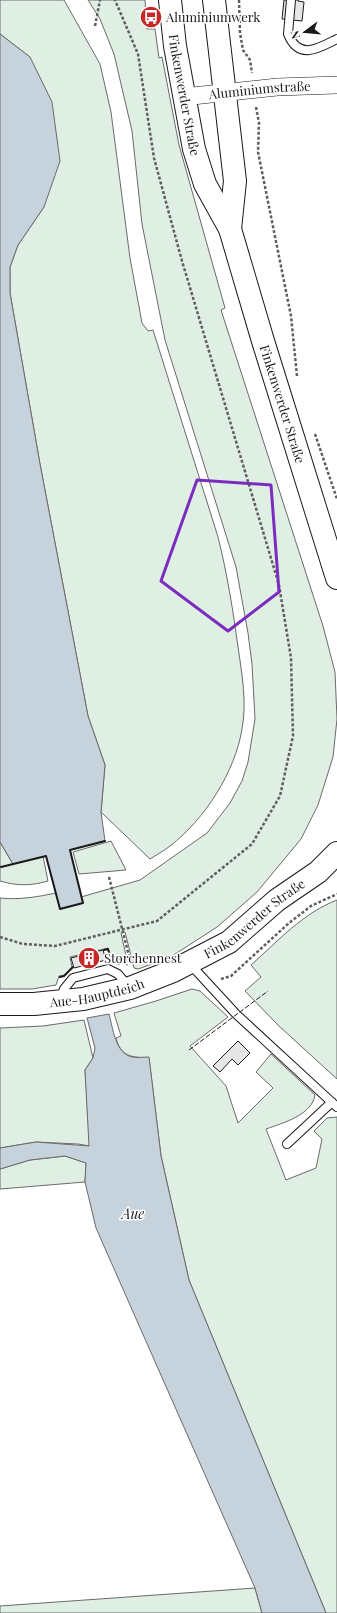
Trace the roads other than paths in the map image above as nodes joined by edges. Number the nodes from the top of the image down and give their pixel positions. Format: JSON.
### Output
{"nodes":[{"id":1,"x":170,"y":0,"type":"edge"},
{"id":2,"x":214,"y":0,"type":"edge"},
{"id":3,"x":291,"y":0,"type":"edge"},
{"id":4,"x":337,"y":39,"type":"edge"},
{"id":5,"x":337,"y":85,"type":"edge"},
{"id":6,"x":224,"y":92,"type":"junction"},
{"id":7,"x":183,"y":97,"type":"junction"},
{"id":8,"x":230,"y":229,"type":"junction"},
{"id":9,"x":337,"y":578,"type":"edge"},
{"id":10,"x":337,"y":853,"type":"edge"},
{"id":11,"x":328,"y":870,"type":"edge"},
{"id":12,"x":190,"y":963,"type":"junction"},
{"id":13,"x":0,"y":1004,"type":"edge"},
{"id":14,"x":334,"y":1105,"type":"edge"},
{"id":15,"x":287,"y":1144,"type":"dead end"}],
"edges":[{"from":1,"to":7,"type":"main road","name":"Finkenwerder Straße"},
{"from":2,"to":6,"type":"main road","name":"Finkenwerder Straße"},
{"from":3,"to":4,"type":"lane"},
{"from":5,"to":6,"type":"street","name":"Aluminiumstraße"},
{"from":6,"to":7,"type":"street","name":"Aluminiumstraße"},
{"from":6,"to":8,"type":"main road","name":"Finkenwerder Straße"},
{"from":7,"to":8,"type":"main road","name":"Finkenwerder Straße"},
{"from":8,"to":9,"type":"main road","name":"Finkenwerder Straße"},
{"from":10,"to":11,"type":"main road","name":"Finkenwerder Straße"},
{"from":11,"to":12,"type":"main road","name":"Finkenwerder Straße"},
{"from":12,"to":13,"type":"main road","name":"Aue-Hauptdeich"},
{"from":12,"to":14,"type":"lane"},
{"from":14,"to":15,"type":"lane"}]}
